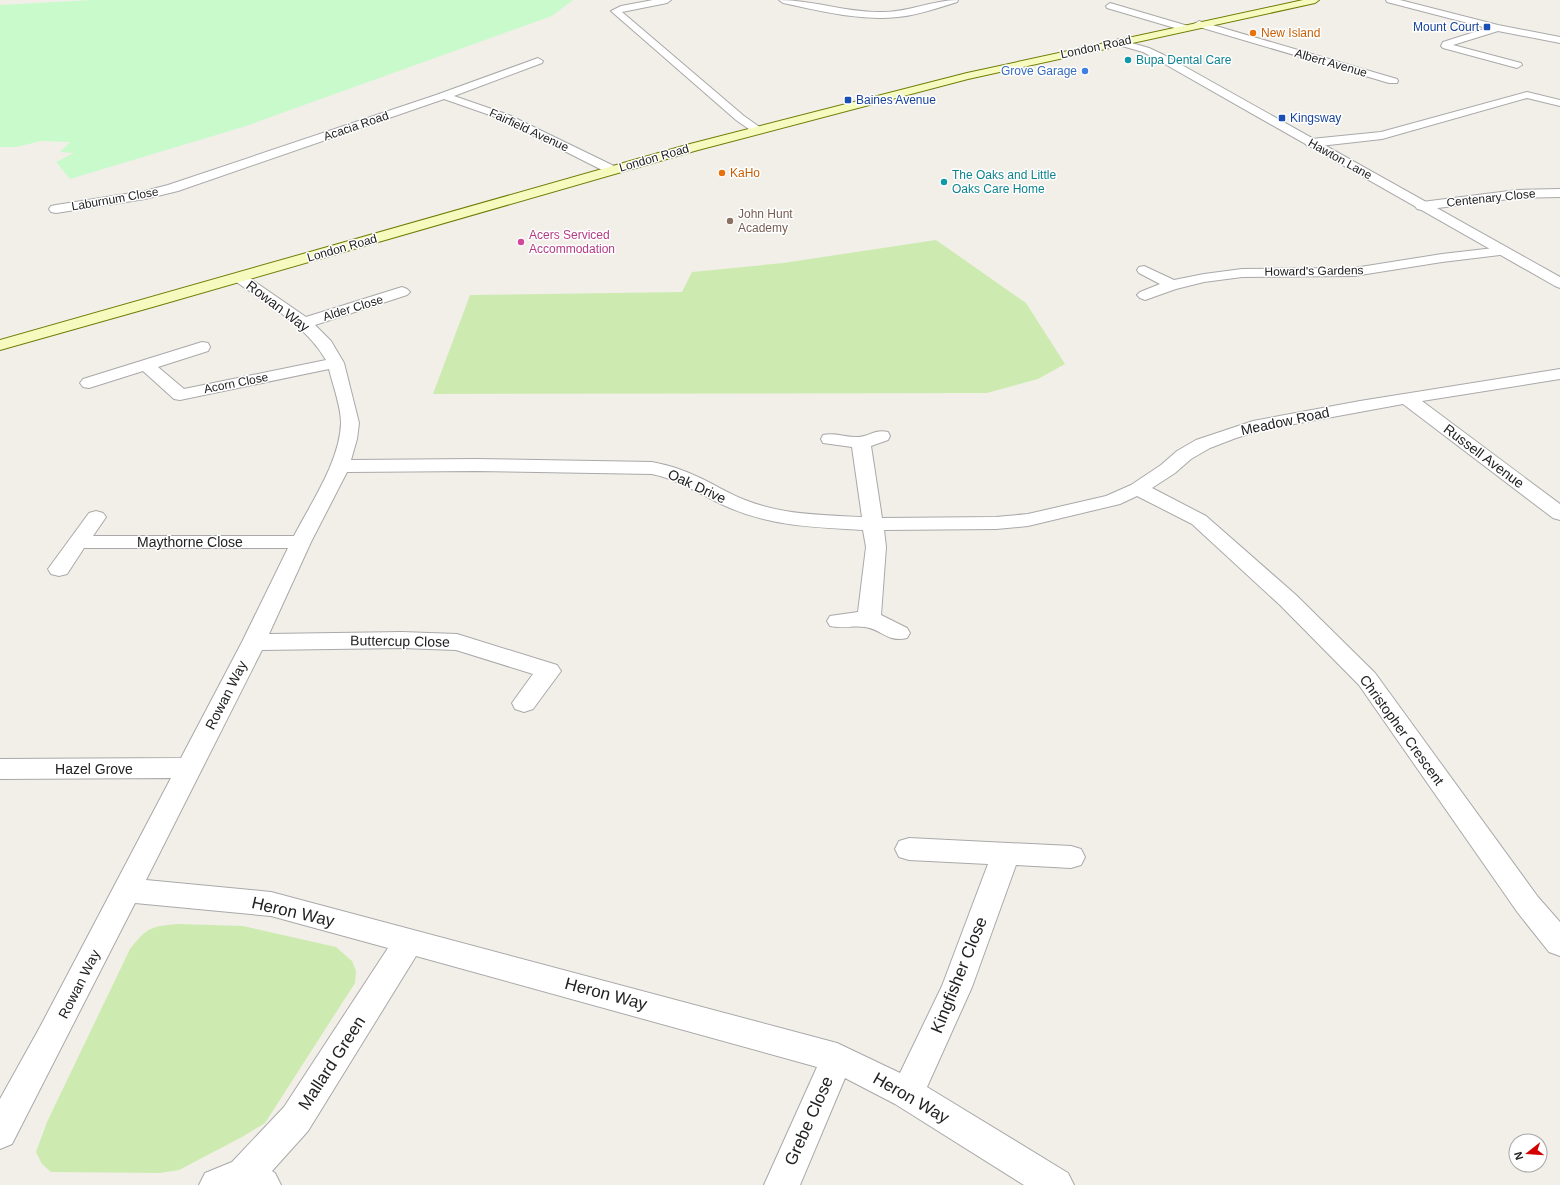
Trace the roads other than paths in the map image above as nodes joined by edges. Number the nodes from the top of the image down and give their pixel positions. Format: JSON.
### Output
{"nodes":[{"id":1,"x":664,"y":0,"type":"edge"},
{"id":2,"x":783,"y":0,"type":"edge"},
{"id":3,"x":954,"y":0,"type":"edge"},
{"id":4,"x":1315,"y":0,"type":"edge"},
{"id":5,"x":1390,"y":0,"type":"edge"},
{"id":6,"x":1128,"y":2,"type":"dead end"},
{"id":7,"x":1199,"y":24,"type":"junction"},
{"id":8,"x":1185,"y":28,"type":"junction"},
{"id":9,"x":1498,"y":28,"type":"junction"},
{"id":10,"x":1560,"y":40,"type":"edge"},
{"id":11,"x":1118,"y":42,"type":"junction"},
{"id":12,"x":538,"y":60,"type":"dead end"},
{"id":13,"x":1517,"y":65,"type":"dead end"},
{"id":14,"x":1394,"y":81,"type":"dead end"},
{"id":15,"x":1506,"y":88,"type":"dead end"},
{"id":16,"x":1527,"y":95,"type":"junction"},
{"id":17,"x":445,"y":96,"type":"junction"},
{"id":18,"x":1560,"y":103,"type":"edge"},
{"id":19,"x":757,"y":130,"type":"junction"},
{"id":20,"x":1311,"y":143,"type":"junction"},
{"id":21,"x":612,"y":170,"type":"junction"},
{"id":22,"x":173,"y":188,"type":"joint"},
{"id":23,"x":1560,"y":193,"type":"edge"},
{"id":24,"x":1422,"y":206,"type":"junction"},
{"id":25,"x":56,"y":209,"type":"dead end"},
{"id":26,"x":1503,"y":251,"type":"junction"},
{"id":27,"x":1144,"y":270,"type":"dead end"},
{"id":28,"x":240,"y":278,"type":"junction"},
{"id":29,"x":1560,"y":283,"type":"edge"},
{"id":30,"x":1172,"y":285,"type":"junction"},
{"id":31,"x":402,"y":292,"type":"dead end"},
{"id":32,"x":1145,"y":295,"type":"dead end"},
{"id":33,"x":304,"y":323,"type":"junction"},
{"id":34,"x":0,"y":345,"type":"edge"},
{"id":35,"x":202,"y":346,"type":"dead end"},
{"id":36,"x":336,"y":363,"type":"junction"},
{"id":37,"x":146,"y":365,"type":"junction"},
{"id":38,"x":1560,"y":374,"type":"edge"},
{"id":39,"x":90,"y":383,"type":"dead end"},
{"id":40,"x":1407,"y":399,"type":"junction"},
{"id":41,"x":881,"y":436,"type":"dead end"},
{"id":42,"x":830,"y":439,"type":"dead end"},
{"id":43,"x":861,"y":443,"type":"junction"},
{"id":44,"x":340,"y":466,"type":"junction"},
{"id":45,"x":1138,"y":489,"type":"junction"},
{"id":46,"x":1560,"y":514,"type":"edge"},
{"id":47,"x":96,"y":517,"type":"dead end"},
{"id":48,"x":1028,"y":520,"type":"joint"},
{"id":49,"x":872,"y":524,"type":"junction"},
{"id":50,"x":79,"y":542,"type":"junction"},
{"id":51,"x":301,"y":542,"type":"junction"},
{"id":52,"x":59,"y":569,"type":"dead end"},
{"id":53,"x":869,"y":619,"type":"junction"},
{"id":54,"x":838,"y":622,"type":"dead end"},
{"id":55,"x":899,"y":634,"type":"dead end"},
{"id":56,"x":254,"y":642,"type":"junction"},
{"id":57,"x":524,"y":703,"type":"dead end"},
{"id":58,"x":188,"y":768,"type":"junction"},
{"id":59,"x":0,"y":770,"type":"edge"},
{"id":60,"x":910,"y":849,"type":"dead end"},
{"id":61,"x":1006,"y":854,"type":"junction"},
{"id":62,"x":1071,"y":857,"type":"dead end"},
{"id":63,"x":127,"y":890,"type":"junction"},
{"id":64,"x":409,"y":941,"type":"junction"},
{"id":65,"x":1560,"y":943,"type":"edge"},
{"id":66,"x":837,"y":1058,"type":"junction"},
{"id":67,"x":907,"y":1093,"type":"junction"},
{"id":68,"x":0,"y":1132,"type":"edge"},
{"id":69,"x":241,"y":1182,"type":"edge"},
{"id":70,"x":782,"y":1185,"type":"edge"},
{"id":71,"x":1056,"y":1185,"type":"edge"}],
"edges":[{"from":1,"to":19,"type":"street"},
{"from":2,"to":3,"type":"street"},
{"from":4,"to":7,"type":"main road","name":"London Road"},
{"from":5,"to":9,"type":"street"},
{"from":6,"to":8,"type":"street"},
{"from":7,"to":8,"type":"main road","name":"London Road"},
{"from":7,"to":14,"type":"street","name":"Albert Avenue"},
{"from":8,"to":11,"type":"main road","name":"London Road"},
{"from":9,"to":10,"type":"street"},
{"from":9,"to":13,"type":"street"},
{"from":11,"to":19,"type":"main road","name":"London Road"},
{"from":11,"to":20,"type":"street","name":"Hawton Lane"},
{"from":12,"to":17,"type":"street","name":"Acacia Road"},
{"from":15,"to":16,"type":"street"},
{"from":16,"to":18,"type":"street"},
{"from":16,"to":20,"type":"street"},
{"from":17,"to":21,"type":"street","name":"Fairfield Avenue"},
{"from":17,"to":22,"type":"street","name":"Acacia Road"},
{"from":19,"to":21,"type":"main road","name":"London Road"},
{"from":20,"to":24,"type":"street","name":"Hawton Lane"},
{"from":21,"to":28,"type":"main road","name":"London Road"},
{"from":22,"to":25,"type":"street","name":"Laburnum Close"},
{"from":23,"to":24,"type":"street","name":"Centenary Close"},
{"from":24,"to":26,"type":"street","name":"Hawton Lane"},
{"from":26,"to":29,"type":"street","name":"Hawton Lane"},
{"from":26,"to":30,"type":"street","name":"Howard's Gardens"},
{"from":27,"to":30,"type":"street"},
{"from":28,"to":33,"type":"street","name":"Rowan Way"},
{"from":28,"to":34,"type":"main road","name":"London Road"},
{"from":30,"to":32,"type":"street","name":"Howard's Gardens"},
{"from":31,"to":33,"type":"street","name":"Alder Close"},
{"from":33,"to":36,"type":"street","name":"Rowan Way"},
{"from":35,"to":37,"type":"street"},
{"from":36,"to":37,"type":"street","name":"Acorn Close"},
{"from":36,"to":44,"type":"street","name":"Rowan Way"},
{"from":37,"to":39,"type":"street"},
{"from":38,"to":40,"type":"street","name":"Meadow Road"},
{"from":40,"to":45,"type":"street","name":"Meadow Road"},
{"from":40,"to":46,"type":"street","name":"Russell Avenue"},
{"from":41,"to":43,"type":"street"},
{"from":42,"to":43,"type":"street"},
{"from":43,"to":49,"type":"street"},
{"from":44,"to":49,"type":"street","name":"Oak Drive"},
{"from":44,"to":51,"type":"street","name":"Rowan Way"},
{"from":45,"to":48,"type":"street","name":"Meadow Road"},
{"from":45,"to":65,"type":"street","name":"Christopher Crescent"},
{"from":47,"to":50,"type":"street"},
{"from":48,"to":49,"type":"street","name":"Oak Drive"},
{"from":49,"to":53,"type":"street"},
{"from":50,"to":51,"type":"street","name":"Maythorne Close"},
{"from":50,"to":52,"type":"street"},
{"from":51,"to":56,"type":"street","name":"Rowan Way"},
{"from":53,"to":54,"type":"street"},
{"from":53,"to":55,"type":"street"},
{"from":56,"to":57,"type":"street","name":"Buttercup Close"},
{"from":56,"to":58,"type":"street","name":"Rowan Way"},
{"from":58,"to":59,"type":"street","name":"Hazel Grove"},
{"from":58,"to":63,"type":"street","name":"Rowan Way"},
{"from":60,"to":61,"type":"street"},
{"from":61,"to":62,"type":"street"},
{"from":61,"to":67,"type":"street","name":"Kingfisher Close"},
{"from":63,"to":64,"type":"street","name":"Heron Way"},
{"from":63,"to":68,"type":"street","name":"Rowan Way"},
{"from":64,"to":66,"type":"street","name":"Heron Way"},
{"from":64,"to":69,"type":"street","name":"Mallard Green"},
{"from":66,"to":67,"type":"street","name":"Heron Way"},
{"from":66,"to":70,"type":"street","name":"Grebe Close"},
{"from":67,"to":71,"type":"street","name":"Heron Way"}]}
